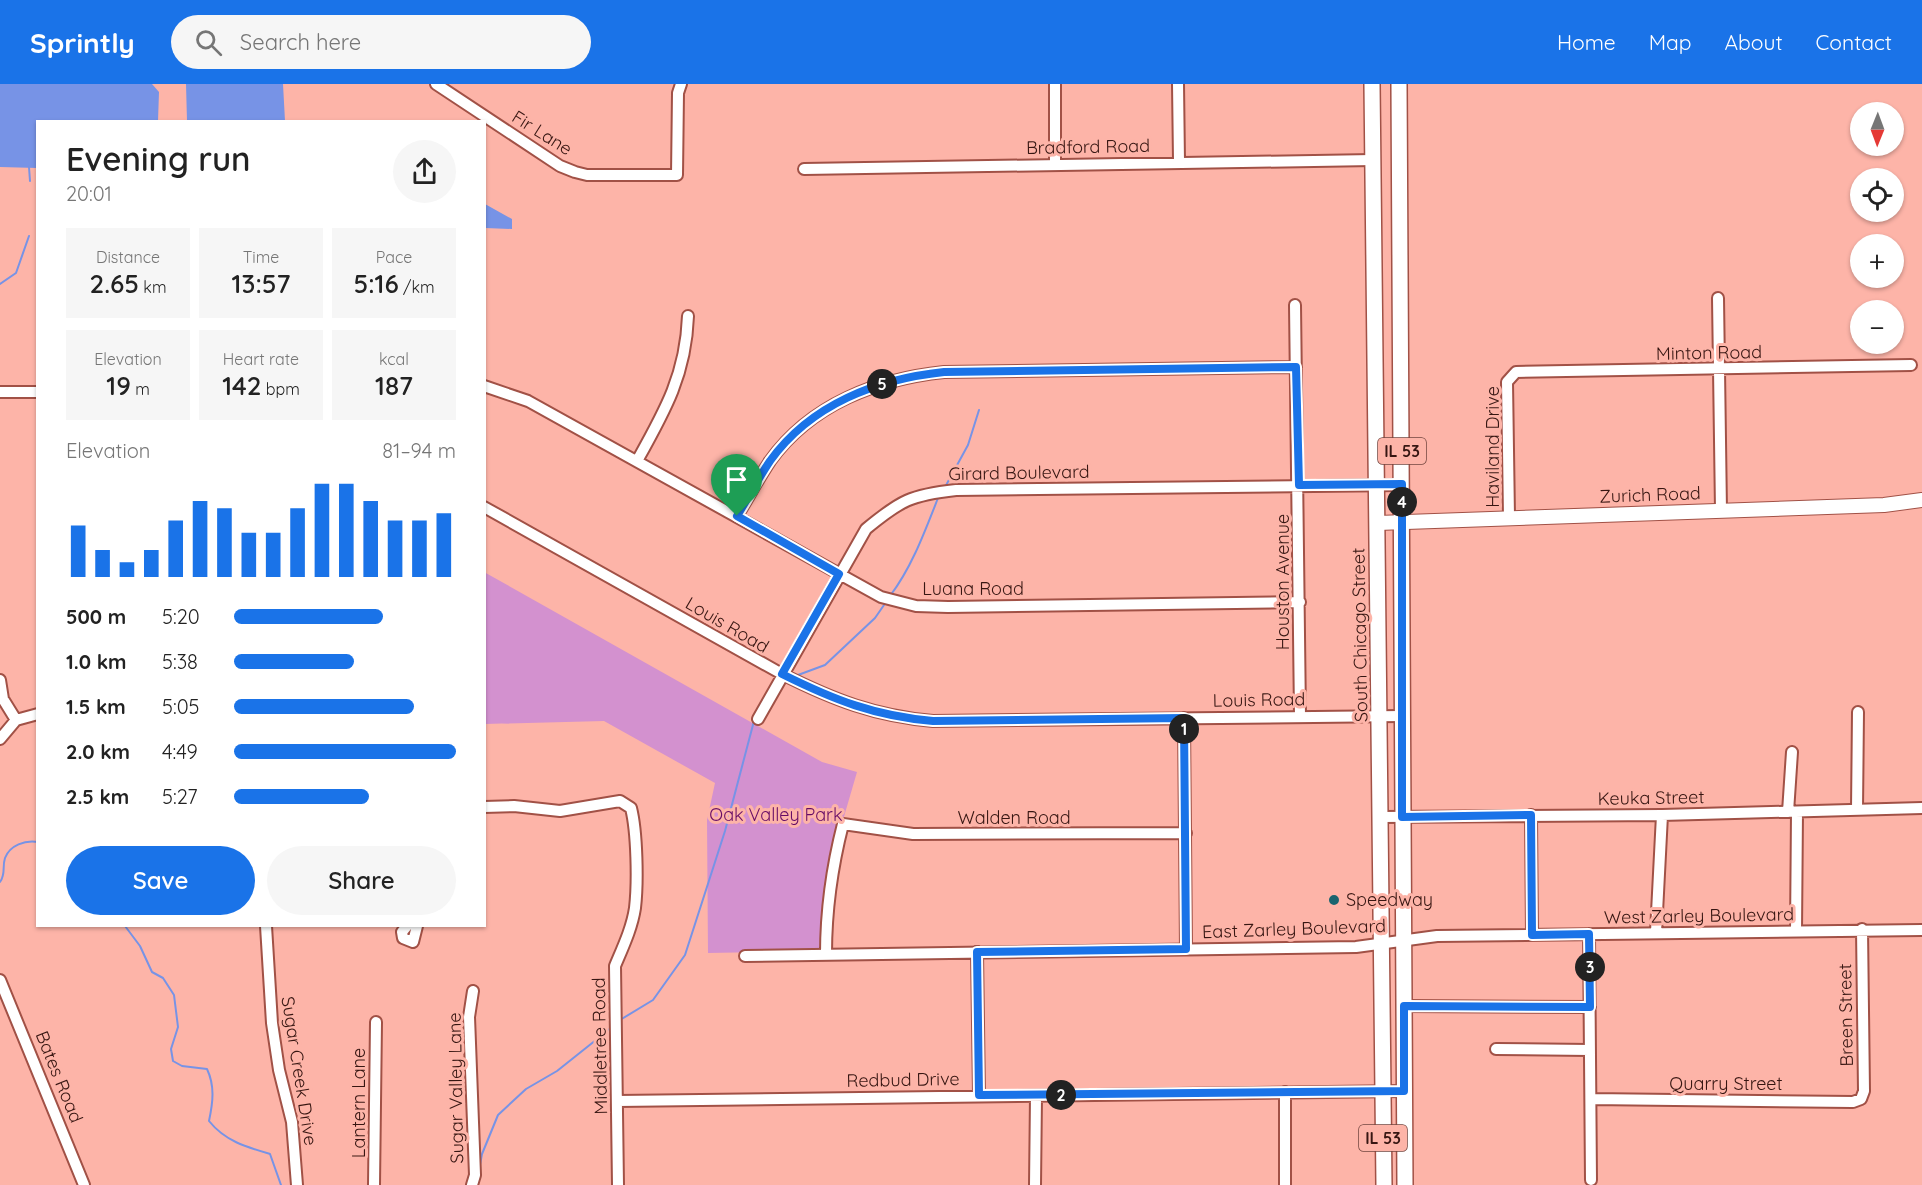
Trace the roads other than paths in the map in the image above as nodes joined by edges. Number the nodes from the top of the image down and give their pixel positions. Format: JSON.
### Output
{"nodes":[{"id":1,"x":436,"y":84,"type":"edge"},
{"id":2,"x":681,"y":84,"type":"edge"},
{"id":3,"x":1055,"y":84,"type":"edge"},
{"id":4,"x":1178,"y":84,"type":"edge"},
{"id":5,"x":1372,"y":84,"type":"edge"},
{"id":6,"x":1399,"y":84,"type":"edge"},
{"id":7,"x":1373,"y":160,"type":"junction"},
{"id":8,"x":1179,"y":161,"type":"junction"},
{"id":9,"x":1055,"y":164,"type":"junction"},
{"id":10,"x":804,"y":169,"type":"dead end"},
{"id":11,"x":1718,"y":298,"type":"dead end"},
{"id":12,"x":1295,"y":305,"type":"dead end"},
{"id":13,"x":688,"y":316,"type":"dead end"},
{"id":14,"x":1911,"y":365,"type":"dead end"},
{"id":15,"x":1296,"y":367,"type":"junction"},
{"id":16,"x":1719,"y":369,"type":"junction"},
{"id":17,"x":1510,"y":377,"type":"joint"},
{"id":18,"x":486,"y":387,"type":"edge"},
{"id":19,"x":0,"y":392,"type":"edge"},
{"id":20,"x":36,"y":392,"type":"edge"},
{"id":21,"x":637,"y":460,"type":"junction"},
{"id":22,"x":1402,"y":484,"type":"junction"},
{"id":23,"x":1299,"y":485,"type":"junction"},
{"id":24,"x":1378,"y":485,"type":"junction"},
{"id":25,"x":1922,"y":500,"type":"edge"},
{"id":26,"x":486,"y":508,"type":"edge"},
{"id":27,"x":1721,"y":511,"type":"junction"},
{"id":28,"x":737,"y":516,"type":"junction"},
{"id":29,"x":1509,"y":517,"type":"junction"},
{"id":30,"x":1401,"y":522,"type":"junction"},
{"id":31,"x":1378,"y":523,"type":"junction"},
{"id":32,"x":839,"y":574,"type":"junction"},
{"id":33,"x":1300,"y":602,"type":"junction"},
{"id":34,"x":782,"y":674,"type":"junction"},
{"id":35,"x":0,"y":680,"type":"edge"},
{"id":36,"x":1858,"y":712,"type":"dead end"},
{"id":37,"x":36,"y":715,"type":"edge"},
{"id":38,"x":1380,"y":715,"type":"junction"},
{"id":39,"x":1300,"y":716,"type":"junction"},
{"id":40,"x":1402,"y":716,"type":"junction"},
{"id":41,"x":1184,"y":718,"type":"junction"},
{"id":42,"x":758,"y":719,"type":"dead end"},
{"id":43,"x":16,"y":720,"type":"junction"},
{"id":44,"x":0,"y":739,"type":"edge"},
{"id":45,"x":1792,"y":752,"type":"dead end"},
{"id":46,"x":486,"y":807,"type":"edge"},
{"id":47,"x":1922,"y":808,"type":"edge"},
{"id":48,"x":1857,"y":810,"type":"junction"},
{"id":49,"x":1793,"y":812,"type":"junction"},
{"id":50,"x":1531,"y":815,"type":"junction"},
{"id":51,"x":1662,"y":815,"type":"junction"},
{"id":52,"x":1402,"y":817,"type":"junction"},
{"id":53,"x":1381,"y":818,"type":"junction"},
{"id":54,"x":1186,"y":833,"type":"junction"},
{"id":55,"x":266,"y":927,"type":"edge"},
{"id":56,"x":406,"y":927,"type":"edge"},
{"id":57,"x":417,"y":927,"type":"edge"},
{"id":58,"x":1862,"y":929,"type":"junction"},
{"id":59,"x":1922,"y":930,"type":"edge"},
{"id":60,"x":1796,"y":931,"type":"junction"},
{"id":61,"x":1656,"y":932,"type":"junction"},
{"id":62,"x":1589,"y":934,"type":"junction"},
{"id":63,"x":1532,"y":935,"type":"junction"},
{"id":64,"x":1404,"y":941,"type":"junction"},
{"id":65,"x":1383,"y":944,"type":"junction"},
{"id":66,"x":1186,"y":949,"type":"junction"},
{"id":67,"x":977,"y":952,"type":"junction"},
{"id":68,"x":826,"y":954,"type":"junction"},
{"id":69,"x":745,"y":956,"type":"dead end"},
{"id":70,"x":1,"y":981,"type":"edge"},
{"id":71,"x":473,"y":991,"type":"dead end"},
{"id":72,"x":1404,"y":1006,"type":"junction"},
{"id":73,"x":1590,"y":1007,"type":"junction"},
{"id":74,"x":376,"y":1022,"type":"dead end"},
{"id":75,"x":1496,"y":1049,"type":"dead end"},
{"id":76,"x":1590,"y":1050,"type":"junction"},
{"id":77,"x":1383,"y":1091,"type":"junction"},
{"id":78,"x":1404,"y":1091,"type":"junction"},
{"id":79,"x":1285,"y":1092,"type":"junction"},
{"id":80,"x":979,"y":1095,"type":"junction"},
{"id":81,"x":1036,"y":1096,"type":"junction"},
{"id":82,"x":1861,"y":1099,"type":"joint"},
{"id":83,"x":1591,"y":1100,"type":"junction"},
{"id":84,"x":617,"y":1101,"type":"junction"},
{"id":85,"x":1591,"y":1180,"type":"dead end"},
{"id":86,"x":84,"y":1185,"type":"edge"},
{"id":87,"x":297,"y":1185,"type":"edge"},
{"id":88,"x":374,"y":1185,"type":"edge"},
{"id":89,"x":472,"y":1185,"type":"edge"},
{"id":90,"x":618,"y":1185,"type":"edge"},
{"id":91,"x":1035,"y":1185,"type":"edge"},
{"id":92,"x":1285,"y":1185,"type":"edge"},
{"id":93,"x":1384,"y":1185,"type":"edge"},
{"id":94,"x":1405,"y":1185,"type":"edge"}],
"edges":[{"from":1,"to":2,"type":"street","name":"Fir Lane"},
{"from":3,"to":9,"type":"street"},
{"from":4,"to":8,"type":"street"},
{"from":5,"to":7,"type":"main road","name":"South Chicago Street","number":"IL 53"},
{"from":6,"to":22,"type":"main road","number":"IL 53"},
{"from":7,"to":8,"type":"street","name":"Bradford Road"},
{"from":7,"to":24,"type":"main road","name":"South Chicago Street","number":"IL 53"},
{"from":8,"to":9,"type":"street","name":"Bradford Road"},
{"from":9,"to":10,"type":"street","name":"Bradford Road"},
{"from":11,"to":16,"type":"street"},
{"from":12,"to":15,"type":"street","name":"Houston Avenue"},
{"from":13,"to":21,"type":"street"},
{"from":14,"to":16,"type":"street","name":"Minton Road"},
{"from":15,"to":23,"type":"street","name":"Houston Avenue"},
{"from":15,"to":28,"type":"street"},
{"from":16,"to":17,"type":"street","name":"Minton Road"},
{"from":16,"to":27,"type":"street"},
{"from":17,"to":29,"type":"street","name":"Haviland Drive"},
{"from":18,"to":21,"type":"street","name":"Luana Road"},
{"from":19,"to":20,"type":"street"},
{"from":21,"to":28,"type":"street","name":"Luana Road"},
{"from":22,"to":24,"type":"street","name":"Girard Boulevard"},
{"from":22,"to":30,"type":"main road","number":"IL 53"},
{"from":23,"to":24,"type":"street","name":"Girard Boulevard"},
{"from":23,"to":32,"type":"street","name":"Girard Boulevard"},
{"from":23,"to":33,"type":"street","name":"Houston Avenue"},
{"from":24,"to":31,"type":"main road","name":"South Chicago Street","number":"IL 53"},
{"from":25,"to":27,"type":"street","name":"Zurich Road"},
{"from":26,"to":34,"type":"street","name":"Louis Road"},
{"from":27,"to":29,"type":"street","name":"Zurich Road"},
{"from":28,"to":32,"type":"street","name":"Luana Road"},
{"from":29,"to":30,"type":"street","name":"Zurich Road"},
{"from":30,"to":31,"type":"street","name":"Zurich Road"},
{"from":30,"to":40,"type":"main road","number":"IL 53"},
{"from":31,"to":38,"type":"main road","name":"South Chicago Street","number":"IL 53"},
{"from":32,"to":33,"type":"street","name":"Luana Road"},
{"from":32,"to":34,"type":"street","name":"Girard Boulevard"},
{"from":33,"to":39,"type":"street","name":"Houston Avenue"},
{"from":34,"to":41,"type":"street","name":"Louis Road"},
{"from":34,"to":42,"type":"street","name":"Girard Boulevard"},
{"from":35,"to":43,"type":"street"},
{"from":36,"to":48,"type":"street"},
{"from":37,"to":43,"type":"street"},
{"from":38,"to":39,"type":"street","name":"Louis Road"},
{"from":38,"to":40,"type":"street","name":"Louis Road"},
{"from":38,"to":53,"type":"main road","name":"South Chicago Street","number":"IL 53"},
{"from":39,"to":41,"type":"street","name":"Louis Road"},
{"from":40,"to":52,"type":"main road","number":"IL 53"},
{"from":41,"to":54,"type":"street"},
{"from":43,"to":44,"type":"street"},
{"from":45,"to":49,"type":"street"},
{"from":46,"to":84,"type":"street","name":"Middletree Road"},
{"from":47,"to":48,"type":"street","name":"Keuka Street"},
{"from":48,"to":49,"type":"street","name":"Keuka Street"},
{"from":49,"to":51,"type":"street","name":"Keuka Street"},
{"from":49,"to":60,"type":"street"},
{"from":50,"to":51,"type":"street","name":"Keuka Street"},
{"from":50,"to":52,"type":"street","name":"Keuka Street"},
{"from":50,"to":63,"type":"street"},
{"from":51,"to":61,"type":"street"},
{"from":52,"to":53,"type":"street","name":"Keuka Street"},
{"from":52,"to":64,"type":"main road","number":"IL 53"},
{"from":53,"to":65,"type":"main road","name":"South Chicago Street","number":"IL 53"},
{"from":54,"to":66,"type":"street"},
{"from":54,"to":68,"type":"street","name":"Walden Road"},
{"from":55,"to":87,"type":"street","name":"Sugar Creek Drive"},
{"from":56,"to":57,"type":"street"},
{"from":58,"to":59,"type":"street","name":"West Zarley Boulevard"},
{"from":58,"to":60,"type":"street","name":"West Zarley Boulevard"},
{"from":58,"to":82,"type":"street","name":"Breen Street"},
{"from":60,"to":61,"type":"street","name":"West Zarley Boulevard"},
{"from":61,"to":62,"type":"street","name":"West Zarley Boulevard"},
{"from":62,"to":63,"type":"street","name":"West Zarley Boulevard"},
{"from":62,"to":73,"type":"street"},
{"from":63,"to":64,"type":"street","name":"West Zarley Boulevard"},
{"from":64,"to":65,"type":"street","name":"East Zarley Boulevard"},
{"from":64,"to":72,"type":"main road","number":"IL 53"},
{"from":65,"to":66,"type":"street","name":"East Zarley Boulevard"},
{"from":65,"to":77,"type":"main road","name":"South Chicago Street","number":"IL 53"},
{"from":66,"to":67,"type":"street","name":"East Zarley Boulevard"},
{"from":67,"to":68,"type":"street","name":"East Zarley Boulevard"},
{"from":67,"to":80,"type":"street"},
{"from":68,"to":69,"type":"street","name":"East Zarley Boulevard"},
{"from":70,"to":86,"type":"street","name":"Bates Road"},
{"from":71,"to":89,"type":"street","name":"Sugar Valley Lane"},
{"from":72,"to":73,"type":"street"},
{"from":72,"to":78,"type":"main road","number":"IL 53"},
{"from":73,"to":76,"type":"street"},
{"from":74,"to":88,"type":"street","name":"Lantern Lane"},
{"from":75,"to":76,"type":"street"},
{"from":76,"to":83,"type":"street"},
{"from":77,"to":78,"type":"street","name":"Redbud Drive"},
{"from":77,"to":79,"type":"street","name":"Redbud Drive"},
{"from":77,"to":93,"type":"main road","name":"South Chicago Street","number":"IL 53"},
{"from":78,"to":94,"type":"main road","number":"IL 53"},
{"from":79,"to":81,"type":"street","name":"Redbud Drive"},
{"from":79,"to":92,"type":"street"},
{"from":80,"to":81,"type":"street","name":"Redbud Drive"},
{"from":80,"to":84,"type":"street","name":"Redbud Drive"},
{"from":81,"to":91,"type":"street"},
{"from":82,"to":83,"type":"street","name":"Quarry Street"},
{"from":83,"to":85,"type":"street"},
{"from":84,"to":90,"type":"street","name":"Middletree Road"}]}
